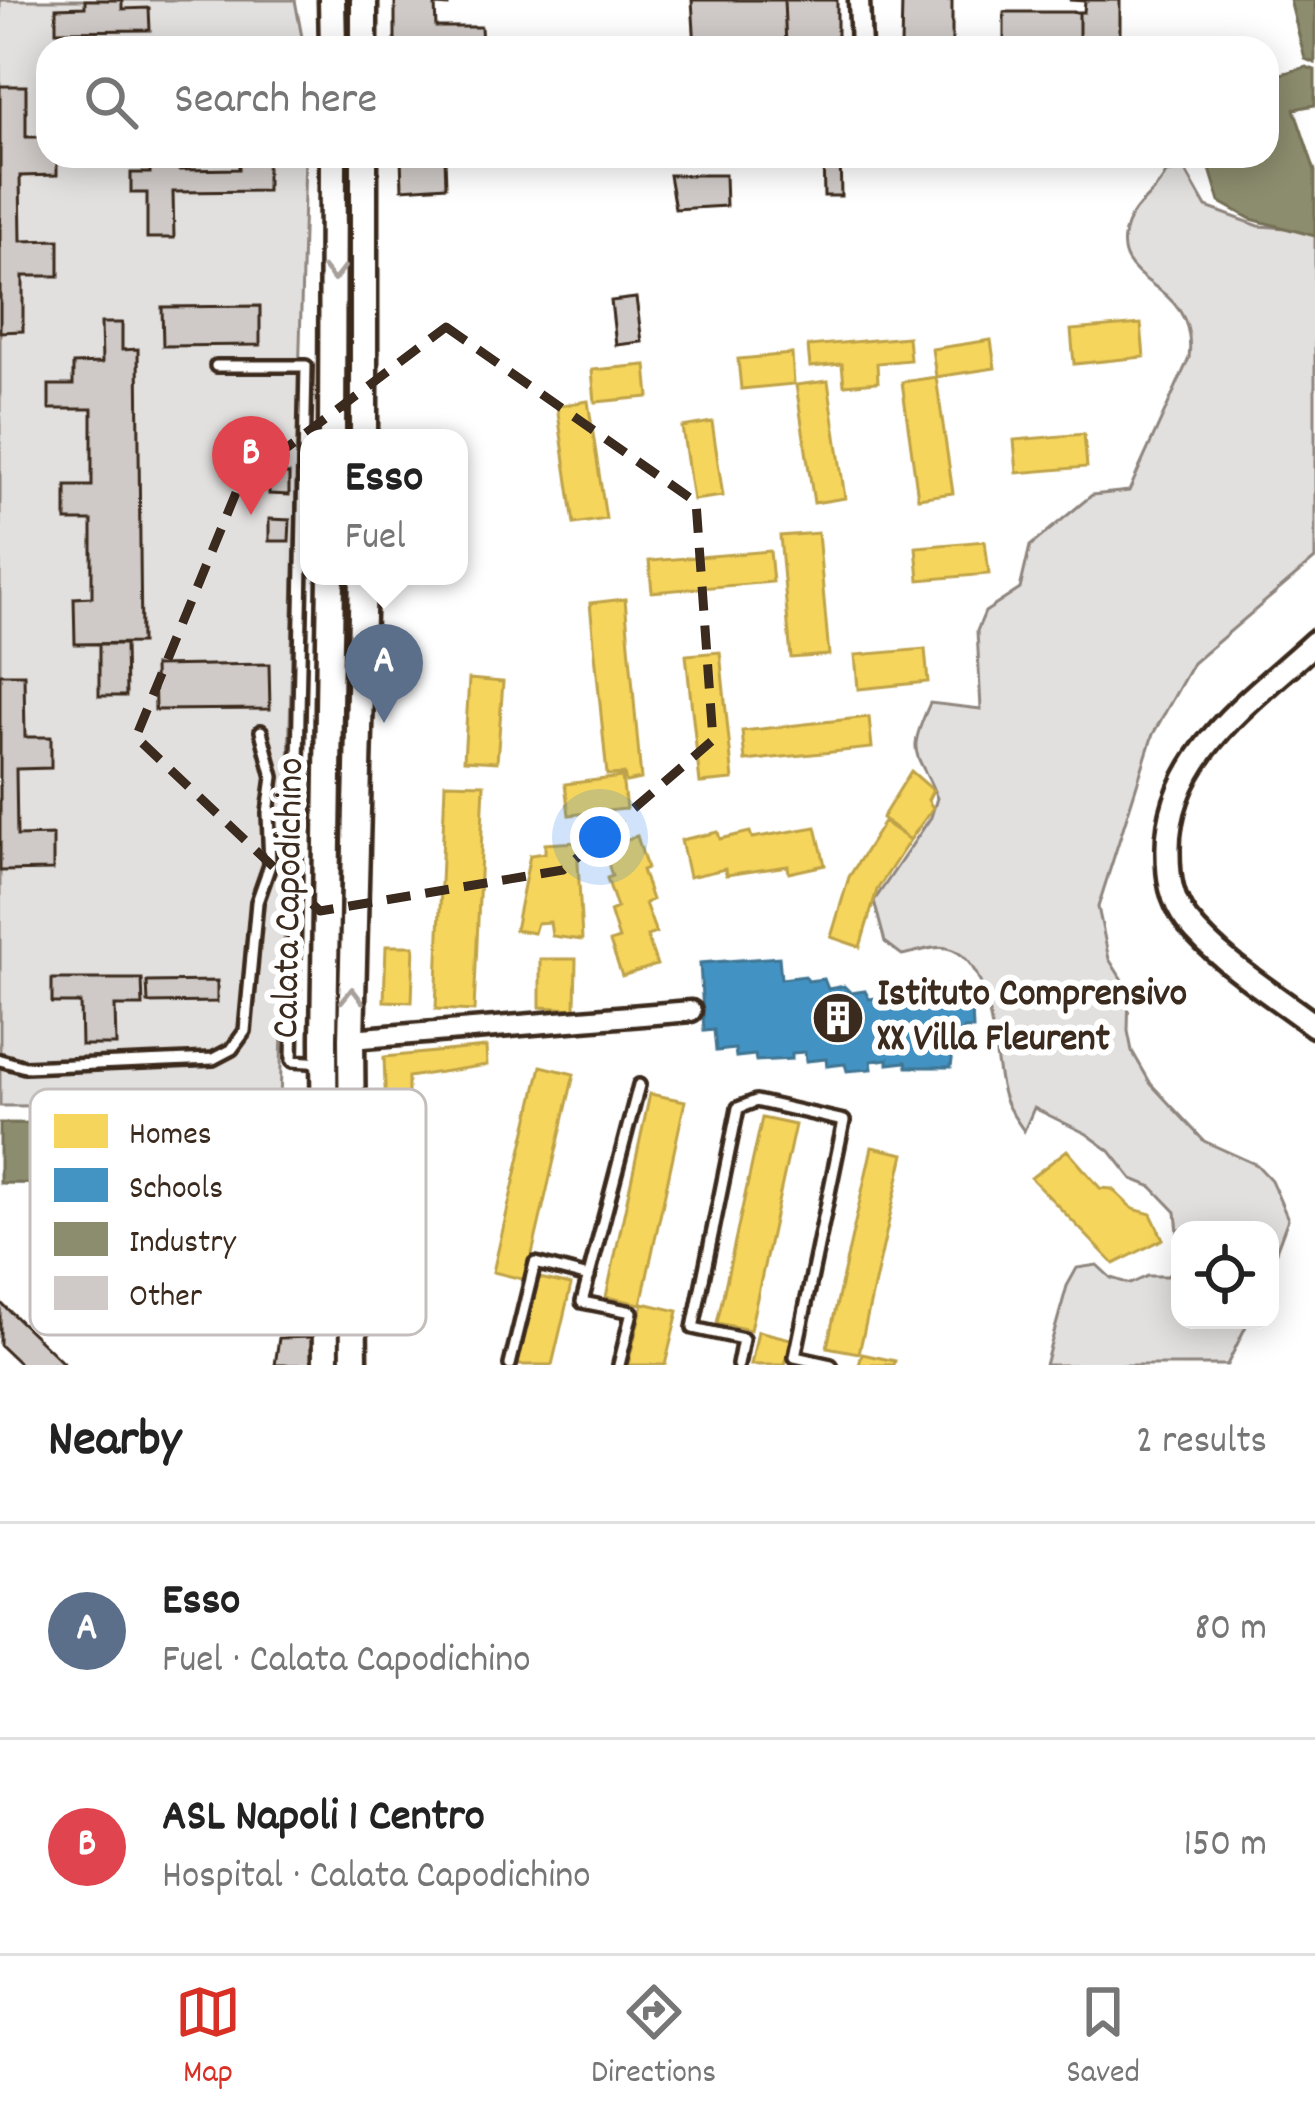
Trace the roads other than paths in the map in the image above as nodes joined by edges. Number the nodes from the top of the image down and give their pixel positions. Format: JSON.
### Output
{"nodes":[{"id":1,"x":332,"y":0,"type":"edge"},
{"id":2,"x":364,"y":0,"type":"edge"},
{"id":3,"x":860,"y":0,"type":"edge"},
{"id":4,"x":332,"y":36,"type":"edge"},
{"id":5,"x":364,"y":36,"type":"edge"},
{"id":6,"x":861,"y":36,"type":"edge"},
{"id":7,"x":334,"y":168,"type":"edge"},
{"id":8,"x":364,"y":168,"type":"edge"},
{"id":9,"x":216,"y":366,"type":"dead end"},
{"id":10,"x":305,"y":429,"type":"edge"},
{"id":11,"x":332,"y":429,"type":"edge"},
{"id":12,"x":364,"y":429,"type":"edge"},
{"id":13,"x":302,"y":585,"type":"edge"},
{"id":14,"x":331,"y":585,"type":"edge"},
{"id":15,"x":363,"y":585,"type":"edge"},
{"id":16,"x":1315,"y":642,"type":"edge"},
{"id":17,"x":261,"y":731,"type":"dead end"},
{"id":18,"x":692,"y":1011,"type":"dead end"},
{"id":19,"x":1315,"y":1026,"type":"edge"},
{"id":20,"x":351,"y":1039,"type":"junction"},
{"id":21,"x":324,"y":1051,"type":"junction"},
{"id":22,"x":0,"y":1060,"type":"edge"},
{"id":23,"x":639,"y":1085,"type":"dead end"},
{"id":24,"x":324,"y":1089,"type":"edge"},
{"id":25,"x":351,"y":1089,"type":"edge"},
{"id":26,"x":589,"y":1276,"type":"junction"},
{"id":27,"x":326,"y":1335,"type":"edge"},
{"id":28,"x":353,"y":1335,"type":"edge"},
{"id":29,"x":326,"y":1365,"type":"edge"},
{"id":30,"x":353,"y":1365,"type":"edge"},
{"id":31,"x":510,"y":1365,"type":"edge"},
{"id":32,"x":619,"y":1365,"type":"edge"},
{"id":33,"x":737,"y":1365,"type":"edge"},
{"id":34,"x":831,"y":1365,"type":"edge"}],
"edges":[{"from":1,"to":4,"type":"main road"},
{"from":2,"to":5,"type":"main road"},
{"from":3,"to":6,"type":"street"},
{"from":7,"to":11,"type":"main road","one_way":true},
{"from":8,"to":12,"type":"main road"},
{"from":9,"to":10,"type":"lane"},
{"from":13,"to":21,"type":"lane"},
{"from":14,"to":21,"type":"main road","name":"Calata Capodichino"},
{"from":20,"to":15,"type":"main road","name":"Calata Capodichino","one_way":true},
{"from":16,"to":19,"type":"street"},
{"from":17,"to":22,"type":"lane"},
{"from":18,"to":20,"type":"street","name":"Calata Capodichino"},
{"from":20,"to":21,"type":"main road"},
{"from":20,"to":25,"type":"main road","name":"Calata Capodichino"},
{"from":21,"to":24,"type":"main road","name":"Calata Capodichino"},
{"from":23,"to":26,"type":"lane"},
{"from":26,"to":31,"type":"lane"},
{"from":26,"to":32,"type":"lane"},
{"from":27,"to":29,"type":"main road","name":"Calata Capodichino"},
{"from":28,"to":30,"type":"main road","name":"Calata Capodichino"},
{"from":33,"to":34,"type":"lane"}]}
